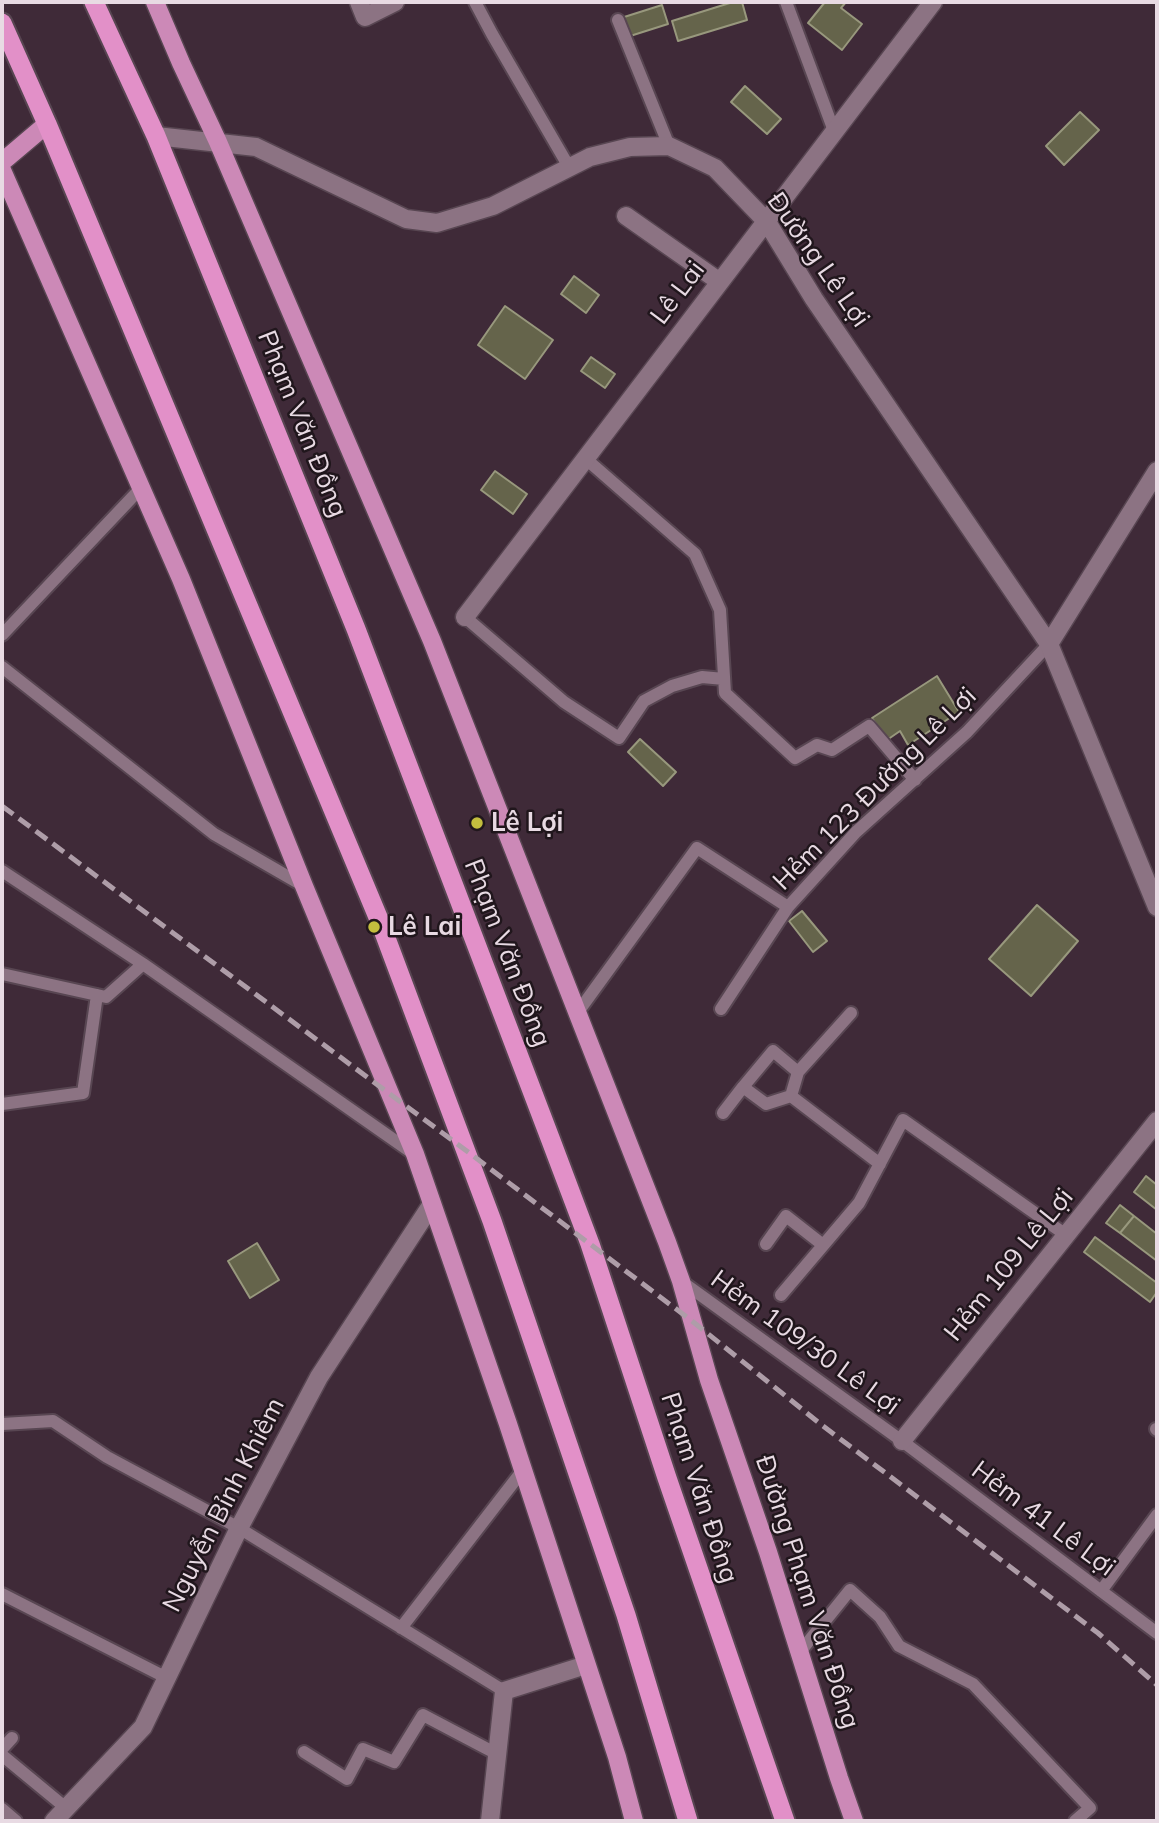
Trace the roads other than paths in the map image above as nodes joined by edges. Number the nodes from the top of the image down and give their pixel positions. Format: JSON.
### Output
{"nodes":[{"id":1,"x":94,"y":2,"type":"edge"},
{"id":2,"x":155,"y":2,"type":"edge"},
{"id":3,"x":359,"y":2,"type":"edge"},
{"id":4,"x":395,"y":2,"type":"edge"},
{"id":5,"x":475,"y":2,"type":"edge"},
{"id":6,"x":786,"y":2,"type":"edge"},
{"id":7,"x":933,"y":2,"type":"edge"},
{"id":8,"x":618,"y":20,"type":"dead end"},
{"id":9,"x":2,"y":23,"type":"edge"},
{"id":10,"x":47,"y":124,"type":"junction"},
{"id":11,"x":834,"y":131,"type":"junction"},
{"id":12,"x":156,"y":135,"type":"junction"},
{"id":13,"x":218,"y":142,"type":"junction"},
{"id":14,"x":669,"y":145,"type":"junction"},
{"id":15,"x":2,"y":162,"type":"edge"},
{"id":16,"x":569,"y":167,"type":"junction"},
{"id":17,"x":2,"y":170,"type":"edge"},
{"id":18,"x":626,"y":216,"type":"dead end"},
{"id":19,"x":767,"y":222,"type":"junction"},
{"id":20,"x":720,"y":282,"type":"junction"},
{"id":21,"x":586,"y":458,"type":"junction"},
{"id":22,"x":1157,"y":471,"type":"edge"},
{"id":23,"x":141,"y":488,"type":"junction"},
{"id":24,"x":465,"y":617,"type":"joint"},
{"id":25,"x":2,"y":635,"type":"edge"},
{"id":26,"x":1049,"y":644,"type":"junction"},
{"id":27,"x":2,"y":667,"type":"edge"},
{"id":28,"x":724,"y":678,"type":"junction"},
{"id":29,"x":915,"y":780,"type":"junction"},
{"id":30,"x":2,"y":871,"type":"edge"},
{"id":31,"x":304,"y":886,"type":"junction"},
{"id":32,"x":788,"y":906,"type":"junction"},
{"id":33,"x":1157,"y":907,"type":"edge"},
{"id":34,"x":143,"y":964,"type":"junction"},
{"id":35,"x":2,"y":974,"type":"edge"},
{"id":36,"x":97,"y":995,"type":"junction"},
{"id":37,"x":721,"y":1009,"type":"dead end"},
{"id":38,"x":578,"y":1012,"type":"junction"},
{"id":39,"x":851,"y":1013,"type":"dead end"},
{"id":40,"x":797,"y":1072,"type":"junction"},
{"id":41,"x":743,"y":1087,"type":"junction"},
{"id":42,"x":791,"y":1096,"type":"junction"},
{"id":43,"x":2,"y":1104,"type":"edge"},
{"id":44,"x":723,"y":1113,"type":"dead end"},
{"id":45,"x":1157,"y":1121,"type":"edge"},
{"id":46,"x":415,"y":1154,"type":"junction"},
{"id":47,"x":880,"y":1164,"type":"junction"},
{"id":48,"x":432,"y":1204,"type":"junction"},
{"id":49,"x":1066,"y":1235,"type":"junction"},
{"id":50,"x":766,"y":1244,"type":"dead end"},
{"id":51,"x":823,"y":1245,"type":"junction"},
{"id":52,"x":681,"y":1281,"type":"junction"},
{"id":53,"x":780,"y":1295,"type":"dead end"},
{"id":54,"x":709,"y":1380,"type":"joint"},
{"id":55,"x":2,"y":1424,"type":"edge"},
{"id":56,"x":902,"y":1441,"type":"junction"},
{"id":57,"x":523,"y":1470,"type":"junction"},
{"id":58,"x":1157,"y":1515,"type":"edge"},
{"id":59,"x":239,"y":1528,"type":"junction"},
{"id":60,"x":1101,"y":1591,"type":"junction"},
{"id":61,"x":2,"y":1594,"type":"edge"},
{"id":62,"x":401,"y":1628,"type":"junction"},
{"id":63,"x":1157,"y":1633,"type":"edge"},
{"id":64,"x":800,"y":1652,"type":"junction"},
{"id":65,"x":586,"y":1665,"type":"junction"},
{"id":66,"x":167,"y":1678,"type":"junction"},
{"id":67,"x":504,"y":1691,"type":"junction"},
{"id":68,"x":12,"y":1738,"type":"dead end"},
{"id":69,"x":2,"y":1748,"type":"edge"},
{"id":70,"x":304,"y":1752,"type":"dead end"},
{"id":71,"x":497,"y":1754,"type":"junction"},
{"id":72,"x":2,"y":1755,"type":"edge"},
{"id":73,"x":66,"y":1808,"type":"junction"},
{"id":74,"x":2,"y":1809,"type":"edge"},
{"id":75,"x":16,"y":1821,"type":"edge"},
{"id":76,"x":54,"y":1821,"type":"edge"},
{"id":77,"x":490,"y":1821,"type":"edge"},
{"id":78,"x":634,"y":1821,"type":"edge"},
{"id":79,"x":688,"y":1821,"type":"edge"},
{"id":80,"x":785,"y":1821,"type":"edge"},
{"id":81,"x":854,"y":1821,"type":"edge"},
{"id":82,"x":1075,"y":1821,"type":"edge"}],
"edges":[{"from":1,"to":12,"type":"highway","name":"Phạm Văn Đồng"},
{"from":2,"to":13,"type":"main road","name":"Phạm Văn Đồng"},
{"from":3,"to":4,"type":"street"},
{"from":5,"to":16,"type":"lane"},
{"from":6,"to":11,"type":"lane"},
{"from":7,"to":11,"type":"street","name":"Lê Lai"},
{"from":8,"to":14,"type":"lane"},
{"from":9,"to":10,"type":"highway"},
{"from":10,"to":15,"type":"main road"},
{"from":10,"to":79,"type":"highway"},
{"from":11,"to":19,"type":"street","name":"Lê Lai"},
{"from":12,"to":13,"type":"street"},
{"from":12,"to":80,"type":"highway","name":"Phạm Văn Đồng"},
{"from":13,"to":16,"type":"street"},
{"from":13,"to":38,"type":"main road","name":"Phạm Văn Đồng"},
{"from":14,"to":16,"type":"street"},
{"from":14,"to":19,"type":"street","name":"Đường Lê Lợi"},
{"from":17,"to":23,"type":"main road"},
{"from":18,"to":20,"type":"street"},
{"from":19,"to":20,"type":"street","name":"Lê Lai"},
{"from":19,"to":26,"type":"street","name":"Đường Lê Lợi"},
{"from":20,"to":21,"type":"street","name":"Lê Lai"},
{"from":21,"to":24,"type":"street","name":"Lê Lai"},
{"from":21,"to":28,"type":"lane"},
{"from":22,"to":26,"type":"street"},
{"from":23,"to":25,"type":"lane"},
{"from":23,"to":31,"type":"main road"},
{"from":24,"to":28,"type":"lane"},
{"from":26,"to":29,"type":"lane","name":"Hẻm 123 Đường Lê Lợi"},
{"from":26,"to":33,"type":"street","name":"Đường Lê Lợi"},
{"from":27,"to":31,"type":"lane"},
{"from":28,"to":29,"type":"lane"},
{"from":29,"to":32,"type":"lane","name":"Hẻm 123 Đường Lê Lợi"},
{"from":30,"to":34,"type":"lane"},
{"from":31,"to":46,"type":"main road"},
{"from":32,"to":37,"type":"lane","name":"Hẻm 123 Đường Lê Lợi"},
{"from":32,"to":38,"type":"lane"},
{"from":34,"to":36,"type":"lane"},
{"from":34,"to":46,"type":"lane"},
{"from":35,"to":36,"type":"lane"},
{"from":36,"to":43,"type":"lane"},
{"from":38,"to":52,"type":"main road","name":"Phạm Văn Đồng"},
{"from":39,"to":40,"type":"lane"},
{"from":40,"to":41,"type":"lane"},
{"from":40,"to":42,"type":"lane"},
{"from":41,"to":42,"type":"lane"},
{"from":41,"to":44,"type":"lane"},
{"from":42,"to":47,"type":"lane"},
{"from":45,"to":49,"type":"street","name":"Hẻm 109 Lê Lợi"},
{"from":46,"to":48,"type":"main road"},
{"from":47,"to":49,"type":"lane"},
{"from":47,"to":51,"type":"lane"},
{"from":48,"to":57,"type":"main road"},
{"from":48,"to":59,"type":"street","name":"Nguyễn Bỉnh Khiêm"},
{"from":49,"to":56,"type":"street","name":"Hẻm 109 Lê Lợi"},
{"from":50,"to":51,"type":"lane"},
{"from":51,"to":53,"type":"lane"},
{"from":52,"to":54,"type":"main road","name":"Phạm Văn Đồng"},
{"from":52,"to":56,"type":"lane","name":"Hẻm 109/30 Lê Lợi"},
{"from":54,"to":64,"type":"main road","name":"Đường Phạm Văn Đồng"},
{"from":55,"to":59,"type":"lane"},
{"from":56,"to":60,"type":"lane","name":"Hẻm 41 Lê Lợi"},
{"from":57,"to":62,"type":"lane"},
{"from":57,"to":65,"type":"main road"},
{"from":58,"to":60,"type":"lane"},
{"from":59,"to":62,"type":"lane"},
{"from":59,"to":66,"type":"street","name":"Nguyễn Bỉnh Khiêm"},
{"from":60,"to":63,"type":"lane","name":"Hẻm 41 Lê Lợi"},
{"from":61,"to":66,"type":"lane"},
{"from":62,"to":67,"type":"lane"},
{"from":64,"to":81,"type":"main road","name":"Đường Phạm Văn Đồng"},
{"from":64,"to":82,"type":"lane"},
{"from":65,"to":67,"type":"street"},
{"from":65,"to":78,"type":"main road"},
{"from":66,"to":73,"type":"street","name":"Nguyễn Bỉnh Khiêm"},
{"from":67,"to":71,"type":"street"},
{"from":68,"to":69,"type":"lane"},
{"from":70,"to":71,"type":"lane"},
{"from":71,"to":77,"type":"street"},
{"from":72,"to":73,"type":"lane"},
{"from":73,"to":76,"type":"street","name":"Nguyễn Bỉnh Khiêm"},
{"from":74,"to":75,"type":"lane"}]}
